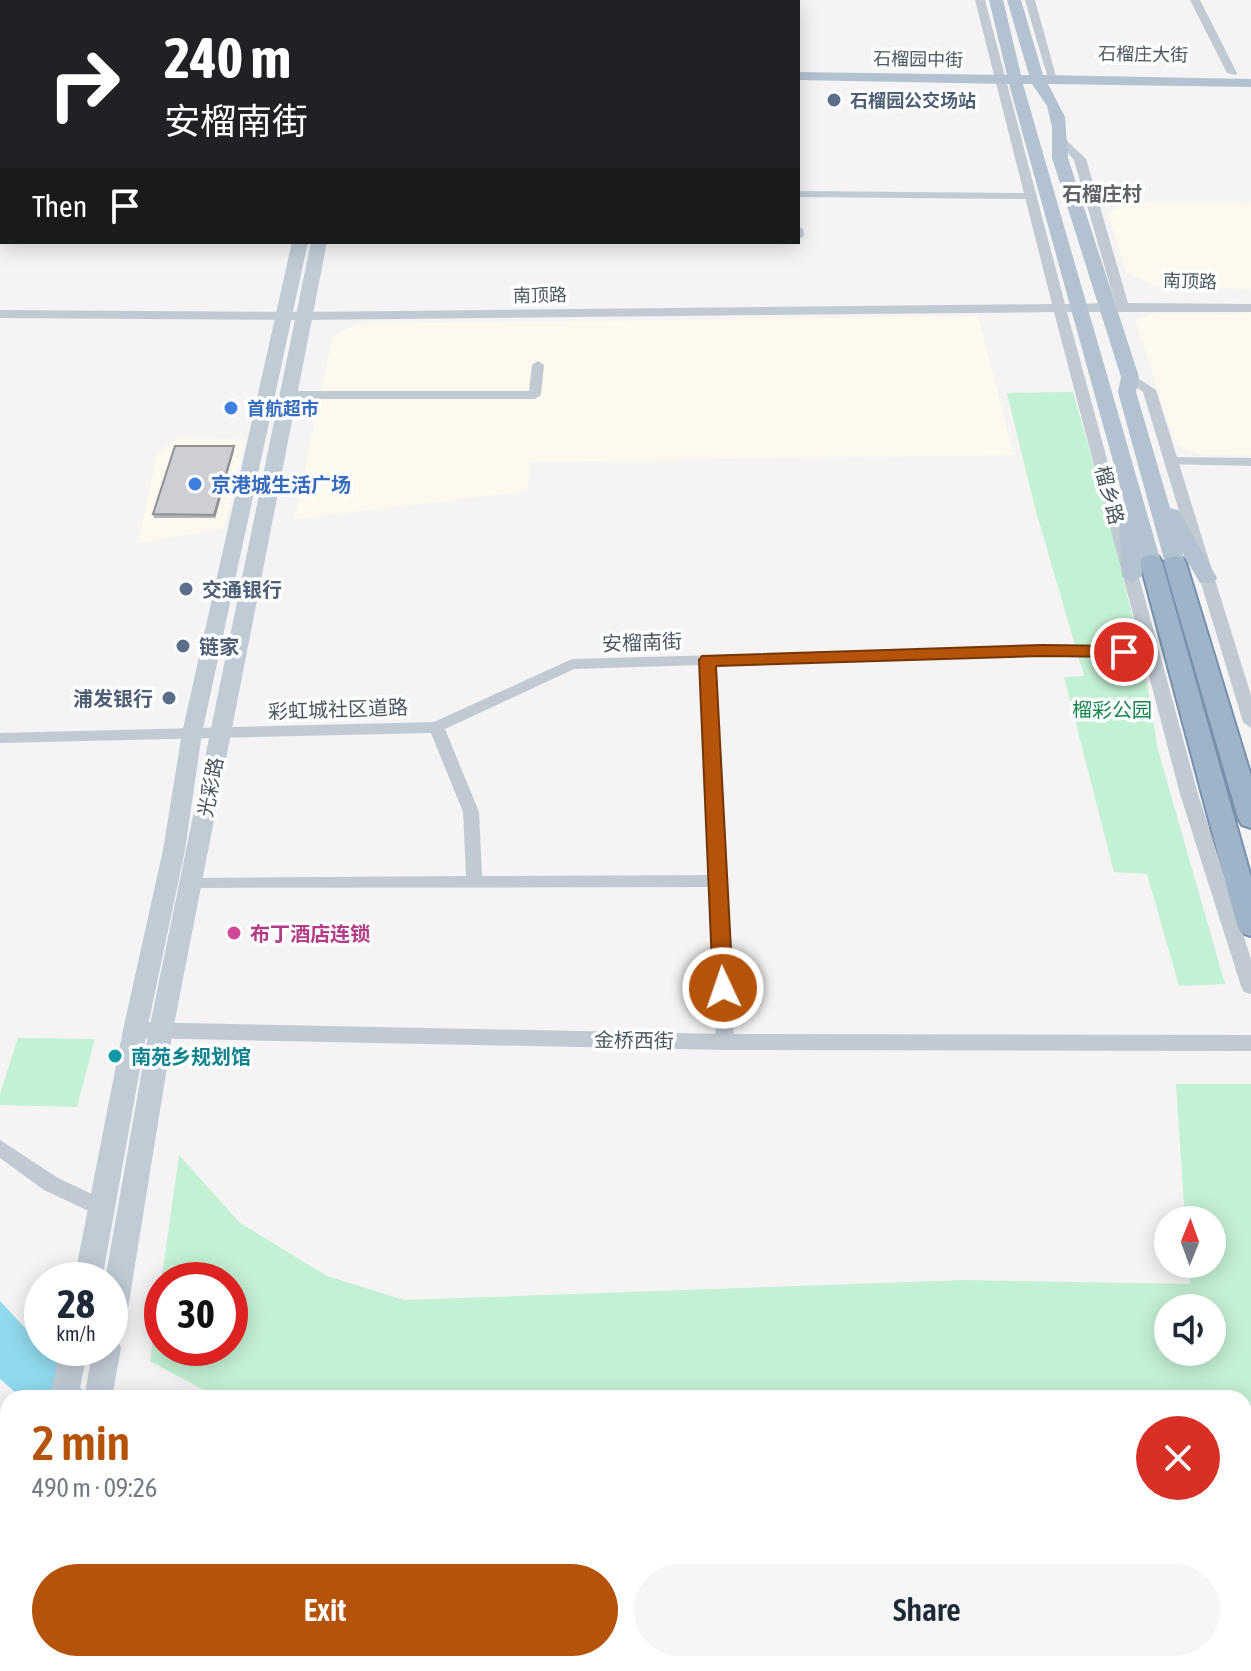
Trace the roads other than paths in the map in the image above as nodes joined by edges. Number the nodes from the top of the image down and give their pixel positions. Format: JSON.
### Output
{"nodes":[{"id":1,"x":980,"y":0,"type":"edge"},
{"id":2,"x":996,"y":0,"type":"edge"},
{"id":3,"x":1014,"y":0,"type":"edge"},
{"id":4,"x":1030,"y":0,"type":"edge"},
{"id":5,"x":1195,"y":0,"type":"edge"},
{"id":6,"x":800,"y":69,"type":"edge"},
{"id":7,"x":1232,"y":73,"type":"junction"},
{"id":8,"x":1251,"y":73,"type":"edge"},
{"id":9,"x":1005,"y":75,"type":"junction"},
{"id":10,"x":800,"y":76,"type":"edge"},
{"id":11,"x":1044,"y":76,"type":"junction"},
{"id":12,"x":1251,"y":83,"type":"edge"},
{"id":13,"x":800,"y":194,"type":"edge"},
{"id":14,"x":1030,"y":196,"type":"junction"},
{"id":15,"x":300,"y":244,"type":"edge"},
{"id":16,"x":318,"y":244,"type":"edge"},
{"id":17,"x":1251,"y":301,"type":"edge"},
{"id":18,"x":1113,"y":303,"type":"junction"},
{"id":19,"x":1080,"y":307,"type":"junction"},
{"id":20,"x":1251,"y":308,"type":"edge"},
{"id":21,"x":1061,"y":309,"type":"junction"},
{"id":22,"x":0,"y":314,"type":"edge"},
{"id":23,"x":295,"y":316,"type":"junction"},
{"id":24,"x":538,"y":365,"type":"dead end"},
{"id":25,"x":1130,"y":377,"type":"junction"},
{"id":26,"x":290,"y":395,"type":"junction"},
{"id":27,"x":1171,"y":461,"type":"junction"},
{"id":28,"x":1251,"y":462,"type":"edge"},
{"id":29,"x":1151,"y":478,"type":"junction"},
{"id":30,"x":1153,"y":567,"type":"junction"},
{"id":31,"x":1207,"y":578,"type":"junction"},
{"id":32,"x":1151,"y":652,"type":"junction"},
{"id":33,"x":708,"y":660,"type":"junction"},
{"id":34,"x":1251,"y":722,"type":"edge"},
{"id":35,"x":436,"y":727,"type":"junction"},
{"id":36,"x":221,"y":732,"type":"junction"},
{"id":37,"x":192,"y":733,"type":"junction"},
{"id":38,"x":0,"y":738,"type":"edge"},
{"id":39,"x":1251,"y":818,"type":"edge"},
{"id":40,"x":718,"y":881,"type":"junction"},
{"id":41,"x":474,"y":883,"type":"junction"},
{"id":42,"x":190,"y":884,"type":"junction"},
{"id":43,"x":1251,"y":925,"type":"edge"},
{"id":44,"x":1251,"y":986,"type":"edge"},
{"id":45,"x":148,"y":1030,"type":"junction"},
{"id":46,"x":725,"y":1042,"type":"junction"},
{"id":47,"x":1251,"y":1043,"type":"edge"},
{"id":48,"x":0,"y":1148,"type":"edge"},
{"id":49,"x":102,"y":1208,"type":"junction"},
{"id":50,"x":92,"y":1262,"type":"edge"},
{"id":51,"x":124,"y":1262,"type":"edge"},
{"id":52,"x":70,"y":1366,"type":"edge"},
{"id":53,"x":104,"y":1366,"type":"edge"},
{"id":54,"x":66,"y":1390,"type":"edge"},
{"id":55,"x":99,"y":1390,"type":"edge"}],
"edges":[{"from":1,"to":9,"type":"street","name":"榴乡路"},
{"from":2,"to":9,"type":"main road","name":"榴乡路"},
{"from":3,"to":11,"type":"main road","name":"榴乡路"},
{"from":4,"to":11,"type":"street","name":"榴乡路"},
{"from":5,"to":7,"type":"street"},
{"from":6,"to":9,"type":"main road","name":"石榴园中街"},
{"from":7,"to":8,"type":"main road","name":"石榴庄大街"},
{"from":7,"to":11,"type":"main road","name":"石榴庄大街"},
{"from":9,"to":10,"type":"main road","name":"石榴园中街"},
{"from":9,"to":11,"type":"main road","name":"石榴园中街"},
{"from":9,"to":14,"type":"street","name":"榴乡路"},
{"from":9,"to":19,"type":"main road","name":"榴乡路"},
{"from":11,"to":12,"type":"main road","name":"石榴庄大街"},
{"from":11,"to":18,"type":"main road","name":"榴乡路"},
{"from":13,"to":14,"type":"street"},
{"from":14,"to":21,"type":"street","name":"榴乡路"},
{"from":15,"to":23,"type":"main road","name":"光彩路"},
{"from":16,"to":23,"type":"main road","name":"光彩路"},
{"from":17,"to":18,"type":"street","name":"南顶路"},
{"from":18,"to":19,"type":"street","name":"南顶路"},
{"from":18,"to":20,"type":"street","name":"南顶路"},
{"from":18,"to":25,"type":"main road","name":"榴乡路"},
{"from":19,"to":21,"type":"street","name":"南顶路"},
{"from":19,"to":30,"type":"main road","name":"榴乡路"},
{"from":21,"to":23,"type":"street","name":"南顶路"},
{"from":21,"to":30,"type":"street","name":"榴乡路"},
{"from":22,"to":23,"type":"street","name":"南顶路"},
{"from":23,"to":26,"type":"main road","name":"光彩路"},
{"from":23,"to":37,"type":"main road","name":"光彩路"},
{"from":24,"to":26,"type":"street"},
{"from":25,"to":27,"type":"street","name":"榴乡路"},
{"from":25,"to":29,"type":"main road","name":"榴乡路"},
{"from":26,"to":36,"type":"main road","name":"光彩路"},
{"from":27,"to":28,"type":"street"},
{"from":27,"to":31,"type":"street","name":"榴乡路"},
{"from":29,"to":30,"type":"main road","name":"榴乡路"},
{"from":29,"to":31,"type":"main road"},
{"from":30,"to":32,"type":"street","name":"榴乡路"},
{"from":30,"to":39,"type":"highway","name":"榴乡路"},
{"from":30,"to":43,"type":"highway","name":"榴乡路"},
{"from":31,"to":34,"type":"street","name":"榴乡路"},
{"from":32,"to":33,"type":"street","name":"安榴南街"},
{"from":32,"to":44,"type":"street","name":"榴乡路"},
{"from":33,"to":35,"type":"street","name":"安榴南街"},
{"from":33,"to":40,"type":"street"},
{"from":35,"to":36,"type":"street","name":"彩虹城社区道路"},
{"from":35,"to":41,"type":"street","name":"彩虹城社区道路"},
{"from":36,"to":37,"type":"street","name":"彩虹城社区道路"},
{"from":36,"to":42,"type":"main road","name":"光彩路"},
{"from":37,"to":38,"type":"street","name":"彩虹城社区道路"},
{"from":37,"to":45,"type":"main road","name":"光彩路"},
{"from":40,"to":41,"type":"street"},
{"from":40,"to":46,"type":"street"},
{"from":41,"to":42,"type":"street"},
{"from":42,"to":45,"type":"main road","name":"光彩路"},
{"from":45,"to":46,"type":"street","name":"金桥西街"},
{"from":45,"to":49,"type":"main road","name":"光彩路"},
{"from":45,"to":51,"type":"main road","name":"光彩路"},
{"from":46,"to":47,"type":"street","name":"金桥西街"},
{"from":48,"to":49,"type":"street"},
{"from":49,"to":50,"type":"main road","name":"光彩路"},
{"from":52,"to":54,"type":"main road"},
{"from":53,"to":55,"type":"main road"}]}
